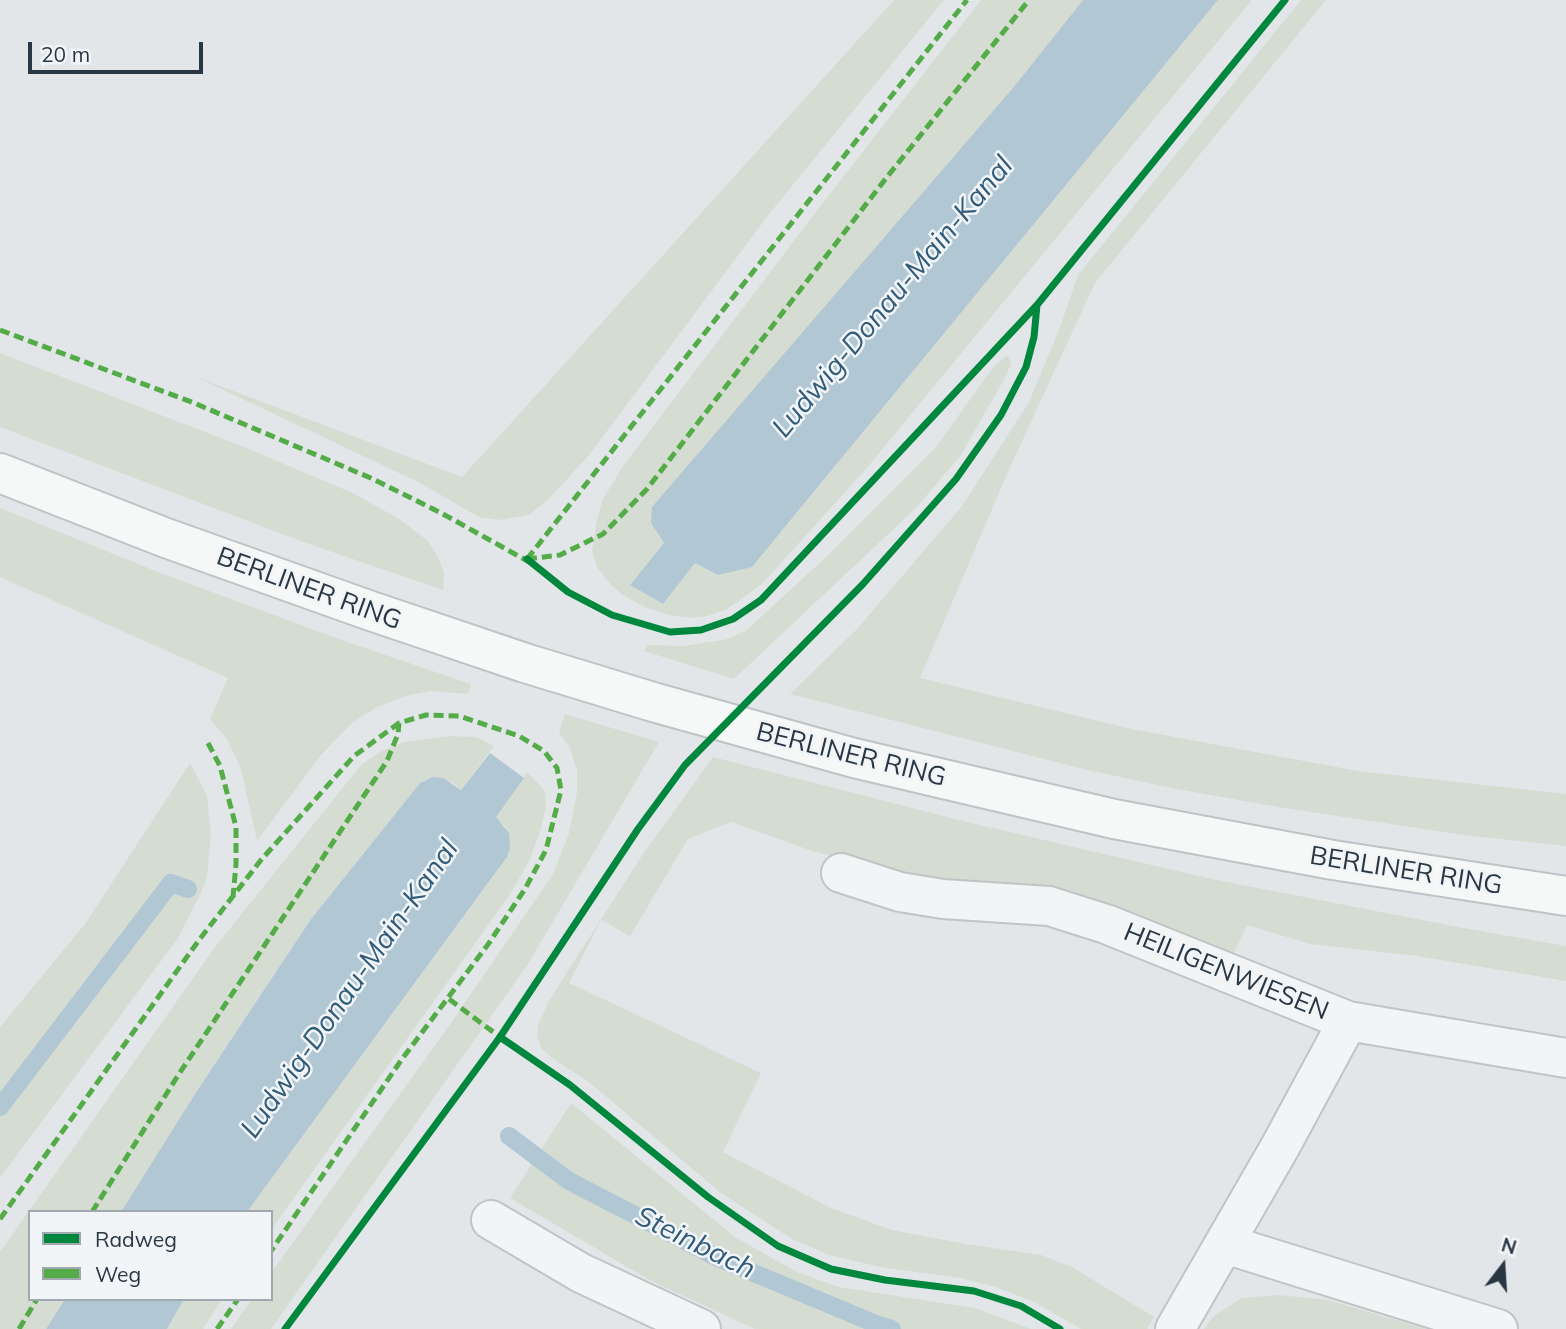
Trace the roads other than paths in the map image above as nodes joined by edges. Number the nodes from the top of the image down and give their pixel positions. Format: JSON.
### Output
{"nodes":[{"id":1,"x":0,"y":473,"type":"edge"},
{"id":2,"x":841,"y":873,"type":"dead end"},
{"id":3,"x":1566,"y":896,"type":"edge"},
{"id":4,"x":1348,"y":1021,"type":"junction"},
{"id":5,"x":1566,"y":1058,"type":"edge"},
{"id":6,"x":491,"y":1220,"type":"dead end"},
{"id":7,"x":1225,"y":1244,"type":"junction"},
{"id":8,"x":701,"y":1329,"type":"edge"},
{"id":9,"x":1175,"y":1329,"type":"edge"},
{"id":10,"x":1498,"y":1329,"type":"edge"}],
"edges":[{"from":1,"to":3,"type":"main road","name":"BERLINER RING"},
{"from":2,"to":4,"type":"street","name":"HEILIGENWIESEN"},
{"from":4,"to":5,"type":"street"},
{"from":4,"to":7,"type":"street","name":"HEILIGENWIESEN"},
{"from":6,"to":8,"type":"street"},
{"from":7,"to":9,"type":"street","name":"HEILIGENWIESEN"},
{"from":7,"to":10,"type":"street"}]}
